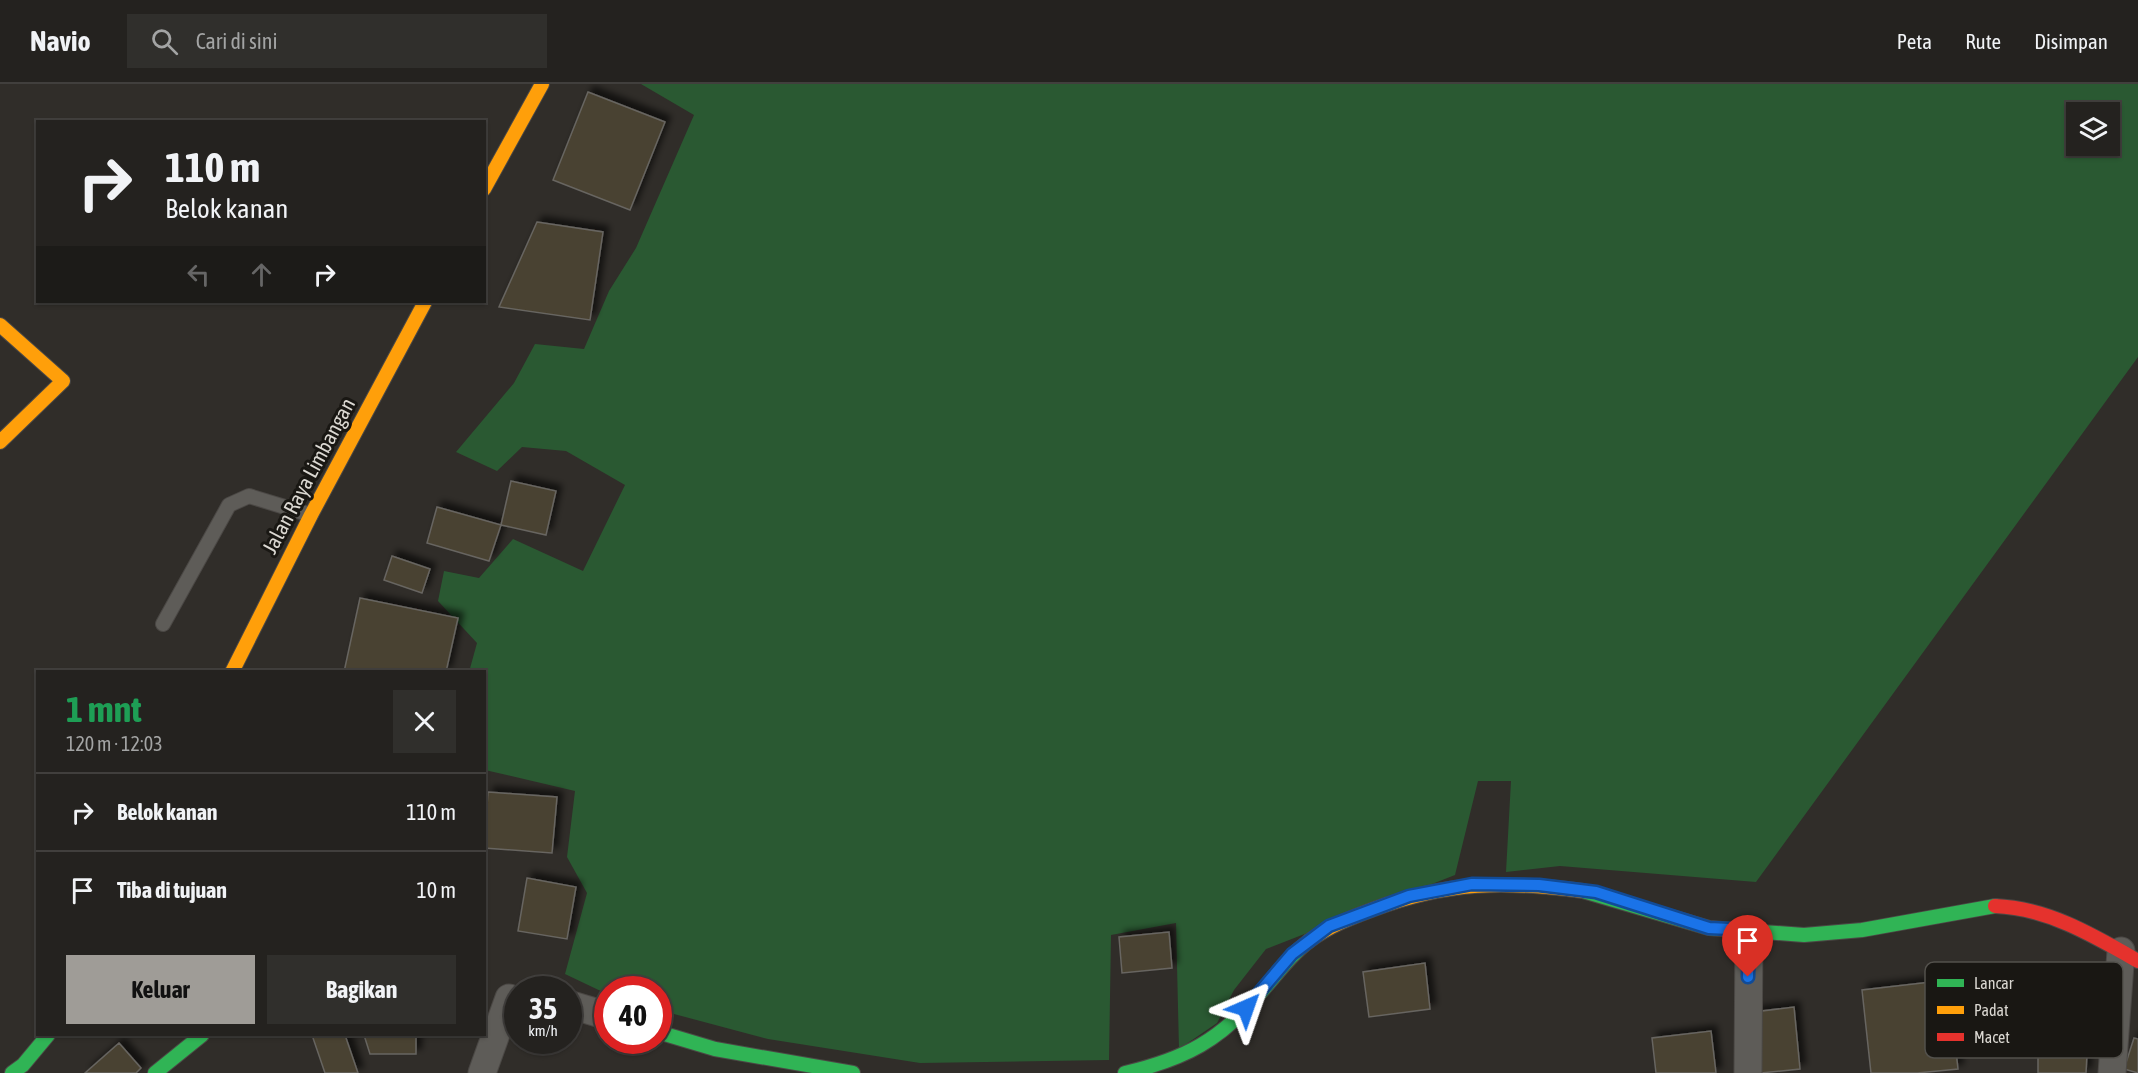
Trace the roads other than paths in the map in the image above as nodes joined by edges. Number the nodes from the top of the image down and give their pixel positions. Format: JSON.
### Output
{"nodes":[{"id":1,"x":542,"y":84,"type":"edge"},
{"id":2,"x":486,"y":185,"type":"edge"},
{"id":3,"x":423,"y":303,"type":"edge"},
{"id":4,"x":0,"y":325,"type":"edge"},
{"id":5,"x":0,"y":442,"type":"edge"},
{"id":6,"x":311,"y":515,"type":"junction"},
{"id":7,"x":163,"y":624,"type":"dead end"},
{"id":8,"x":233,"y":670,"type":"edge"},
{"id":9,"x":1749,"y":930,"type":"junction"},
{"id":10,"x":2129,"y":956,"type":"edge"},
{"id":11,"x":504,"y":996,"type":"edge"},
{"id":12,"x":2123,"y":997,"type":"edge"},
{"id":13,"x":47,"y":1036,"type":"edge"},
{"id":14,"x":201,"y":1036,"type":"edge"},
{"id":15,"x":672,"y":1036,"type":"edge"},
{"id":16,"x":2114,"y":1058,"type":"edge"},
{"id":17,"x":828,"y":1072,"type":"edge"},
{"id":18,"x":12,"y":1073,"type":"edge"},
{"id":19,"x":155,"y":1073,"type":"edge"},
{"id":20,"x":482,"y":1073,"type":"edge"},
{"id":21,"x":853,"y":1073,"type":"edge"},
{"id":22,"x":1125,"y":1073,"type":"edge"},
{"id":23,"x":1748,"y":1073,"type":"edge"},
{"id":24,"x":2112,"y":1073,"type":"edge"}],
"edges":[{"from":1,"to":2,"type":"main road"},
{"from":3,"to":6,"type":"main road","name":"Jalan Raya Limbangan"},
{"from":4,"to":5,"type":"main road"},
{"from":6,"to":7,"type":"lane"},
{"from":6,"to":8,"type":"main road","name":"Jalan Raya Limbangan"},
{"from":9,"to":10,"type":"main road"},
{"from":9,"to":22,"type":"main road"},
{"from":9,"to":23,"type":"street"},
{"from":10,"to":12,"type":"street"},
{"from":11,"to":20,"type":"street"},
{"from":13,"to":18,"type":"main road"},
{"from":14,"to":19,"type":"main road"},
{"from":15,"to":17,"type":"main road"},
{"from":16,"to":24,"type":"street"},
{"from":17,"to":21,"type":"main road"}]}
